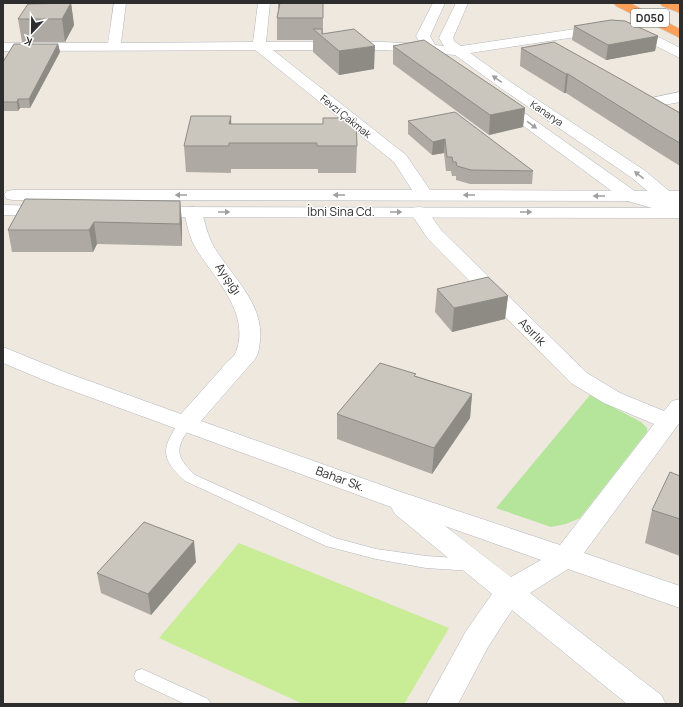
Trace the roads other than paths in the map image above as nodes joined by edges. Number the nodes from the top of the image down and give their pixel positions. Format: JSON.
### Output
{"nodes":[{"id":1,"x":120,"y":3,"type":"edge"},
{"id":2,"x":264,"y":3,"type":"edge"},
{"id":3,"x":439,"y":3,"type":"edge"},
{"id":4,"x":462,"y":3,"type":"edge"},
{"id":5,"x":620,"y":3,"type":"edge"},
{"id":6,"x":666,"y":3,"type":"edge"},
{"id":7,"x":680,"y":9,"type":"edge"},
{"id":8,"x":680,"y":34,"type":"edge"},
{"id":9,"x":535,"y":39,"type":"junction"},
{"id":10,"x":259,"y":46,"type":"junction"},
{"id":11,"x":3,"y":47,"type":"edge"},
{"id":12,"x":114,"y":47,"type":"junction"},
{"id":13,"x":430,"y":49,"type":"junction"},
{"id":14,"x":457,"y":50,"type":"junction"},
{"id":15,"x":555,"y":51,"type":"edge"},
{"id":16,"x":680,"y":54,"type":"edge"},
{"id":17,"x":453,"y":68,"type":"edge"},
{"id":18,"x":491,"y":95,"type":"edge"},
{"id":19,"x":629,"y":96,"type":"edge"},
{"id":20,"x":680,"y":97,"type":"edge"},
{"id":21,"x":642,"y":104,"type":"junction"},
{"id":22,"x":661,"y":115,"type":"edge"},
{"id":23,"x":3,"y":195,"type":"edge"},
{"id":24,"x":630,"y":196,"type":"junction"},
{"id":25,"x":672,"y":196,"type":"edge"},
{"id":26,"x":422,"y":204,"type":"junction"},
{"id":27,"x":3,"y":210,"type":"edge"},
{"id":28,"x":680,"y":211,"type":"edge"},
{"id":29,"x":194,"y":212,"type":"junction"},
{"id":30,"x":3,"y":354,"type":"edge"},
{"id":31,"x":674,"y":413,"type":"edge"},
{"id":32,"x":186,"y":423,"type":"junction"},
{"id":33,"x":392,"y":498,"type":"junction"},
{"id":34,"x":565,"y":558,"type":"junction"},
{"id":35,"x":477,"y":566,"type":"junction"},
{"id":36,"x":509,"y":592,"type":"junction"},
{"id":37,"x":680,"y":597,"type":"edge"},
{"id":38,"x":142,"y":676,"type":"dead end"},
{"id":39,"x":202,"y":704,"type":"edge"},
{"id":40,"x":442,"y":704,"type":"edge"},
{"id":41,"x":650,"y":704,"type":"edge"}],
"edges":[{"from":1,"to":12,"type":"street"},
{"from":2,"to":10,"type":"street"},
{"from":3,"to":13,"type":"street"},
{"from":4,"to":14,"type":"street","name":"Kanarya"},
{"from":5,"to":8,"type":"highway","number":"D050"},
{"from":6,"to":7,"type":"highway","number":"D050"},
{"from":9,"to":14,"type":"street"},
{"from":9,"to":15,"type":"street"},
{"from":9,"to":16,"type":"street"},
{"from":10,"to":12,"type":"street"},
{"from":10,"to":13,"type":"street"},
{"from":10,"to":26,"type":"street","name":"Fevzi Çakmak"},
{"from":11,"to":12,"type":"street"},
{"from":13,"to":14,"type":"street"},
{"from":13,"to":17,"type":"street"},
{"from":25,"to":14,"type":"street","name":"Kanarya","one_way":true},
{"from":18,"to":24,"type":"street","one_way":true},
{"from":19,"to":21,"type":"street"},
{"from":20,"to":21,"type":"street"},
{"from":21,"to":22,"type":"street"},
{"from":26,"to":23,"type":"street","name":"İbni Sina Cd.","one_way":true},
{"from":24,"to":25,"type":"street","name":"İbni Sina Cd."},
{"from":24,"to":26,"type":"street","name":"İbni Sina Cd.","one_way":true},
{"from":24,"to":28,"type":"street"},
{"from":25,"to":28,"type":"street","name":"Kanarya"},
{"from":26,"to":28,"type":"street","name":"İbni Sina Cd.","one_way":true},
{"from":29,"to":26,"type":"street","name":"İbni Sina Cd.","one_way":true},
{"from":26,"to":31,"type":"street","name":"Asırlık"},
{"from":27,"to":29,"type":"street","name":"İbni Sina Cd."},
{"from":29,"to":32,"type":"street","name":"Ayışığı"},
{"from":30,"to":32,"type":"street","name":"Bahar Sk."},
{"from":31,"to":34,"type":"street"},
{"from":32,"to":33,"type":"street","name":"Bahar Sk."},
{"from":32,"to":35,"type":"lane"},
{"from":33,"to":34,"type":"street","name":"Bahar Sk."},
{"from":33,"to":35,"type":"street"},
{"from":34,"to":36,"type":"street"},
{"from":34,"to":37,"type":"street","name":"Bahar Sk."},
{"from":35,"to":36,"type":"street"},
{"from":36,"to":40,"type":"street"},
{"from":36,"to":41,"type":"street"},
{"from":38,"to":39,"type":"lane"}]}
